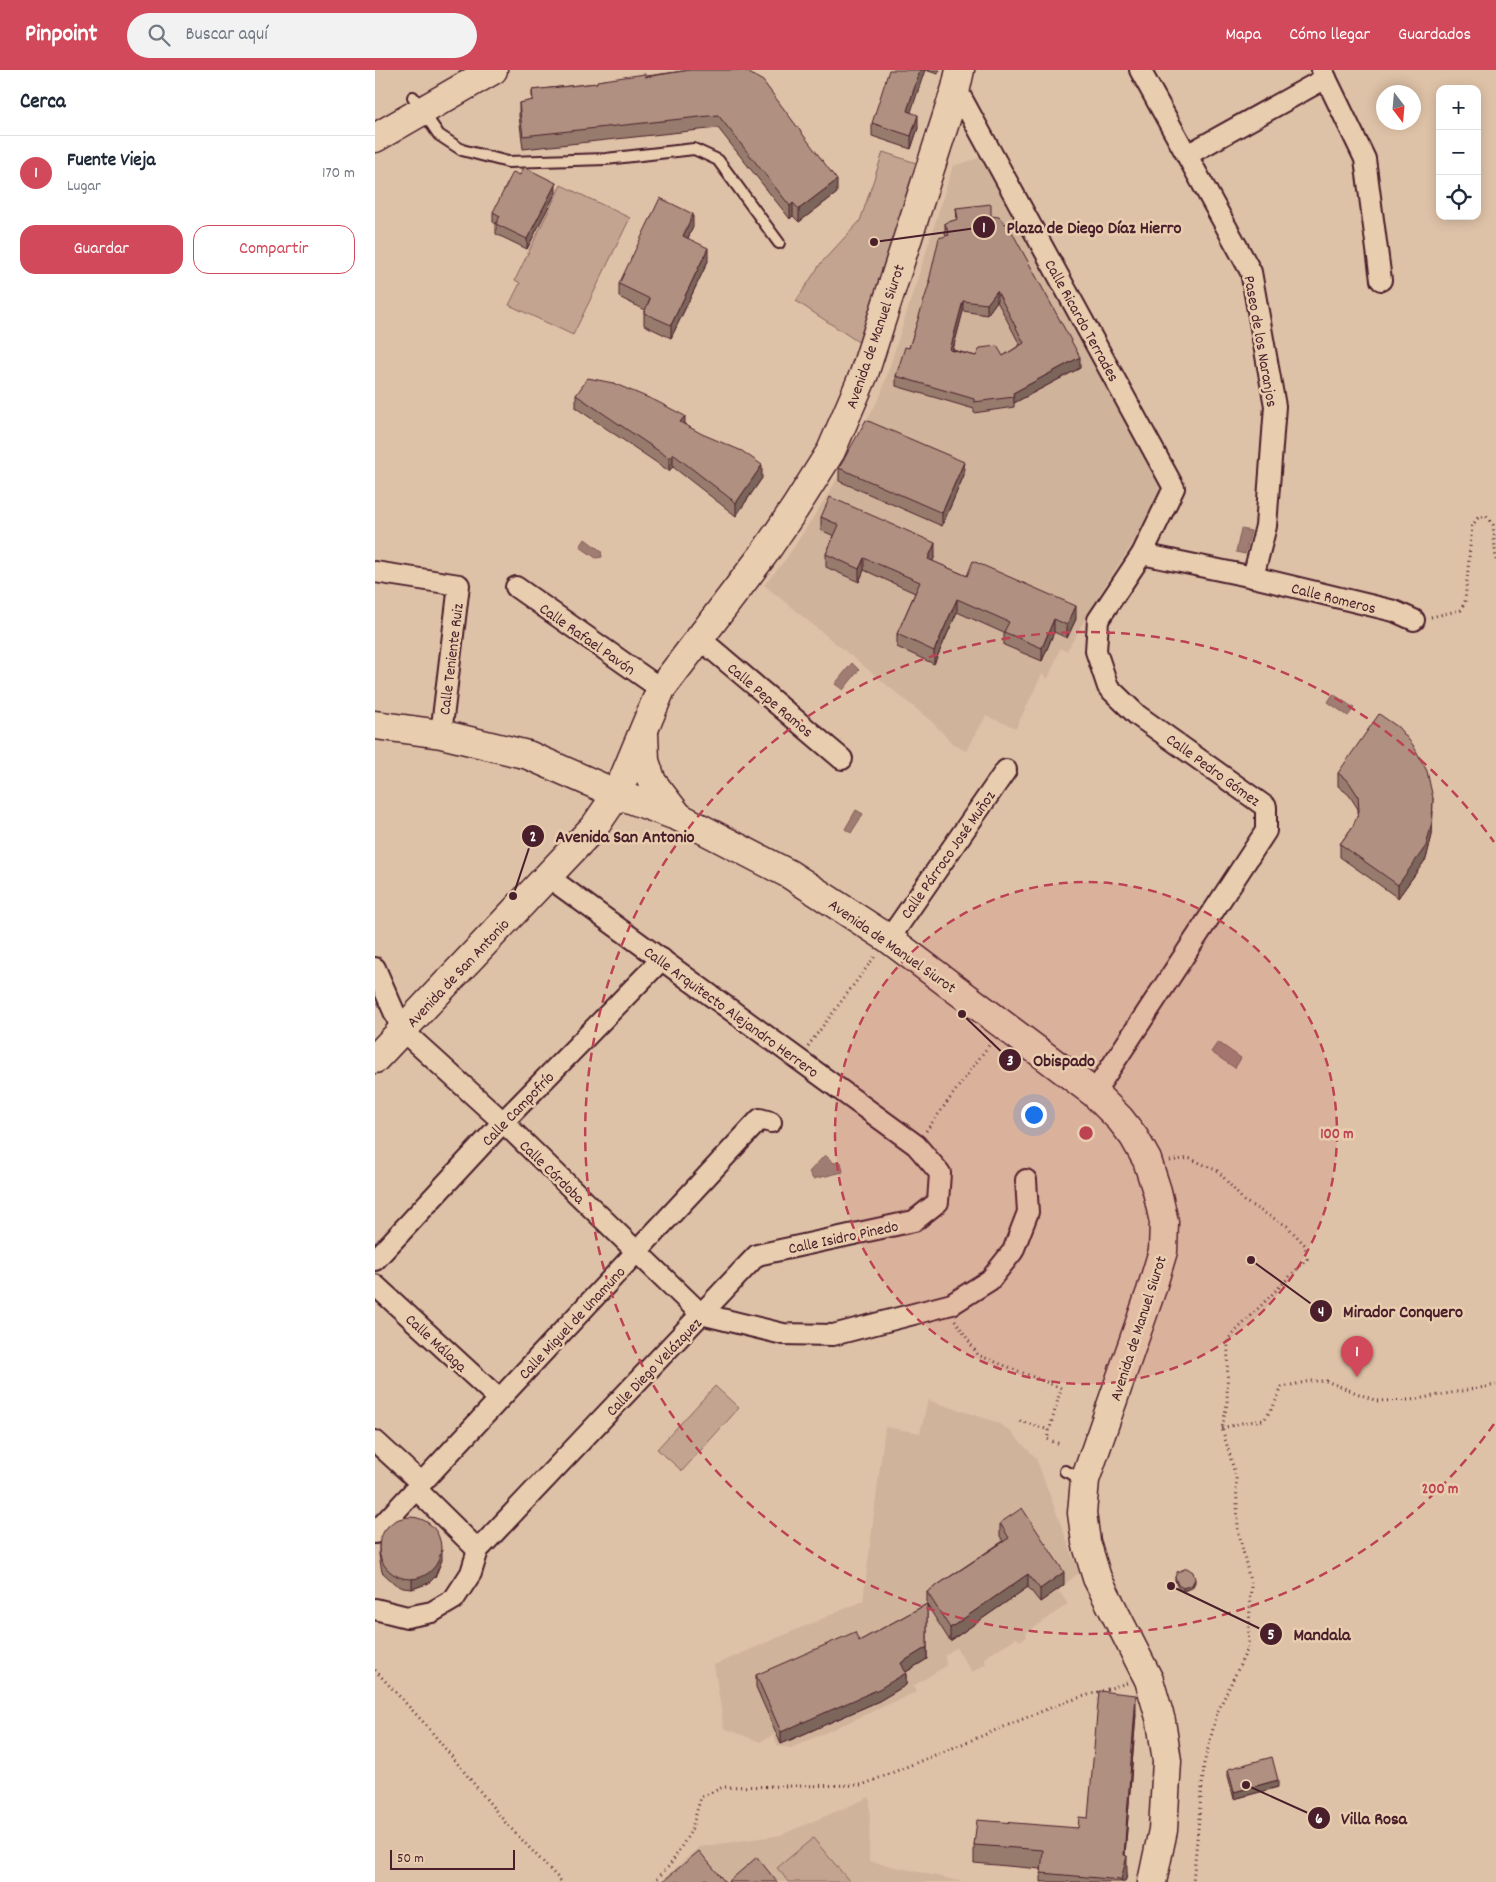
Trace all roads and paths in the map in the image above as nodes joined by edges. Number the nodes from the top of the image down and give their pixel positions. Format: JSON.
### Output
{"nodes":[{"id":1,"x":458,"y":70,"type":"edge"},
{"id":2,"x":493,"y":70,"type":"edge"},
{"id":3,"x":1140,"y":70,"type":"edge"},
{"id":4,"x":1324,"y":74,"type":"edge"},
{"id":5,"x":958,"y":79,"type":"edge"},
{"id":6,"x":418,"y":104,"type":"junction"},
{"id":7,"x":375,"y":120,"type":"edge"},
{"id":8,"x":375,"y":138,"type":"edge"},
{"id":9,"x":1187,"y":155,"type":"junction"},
{"id":10,"x":779,"y":243,"type":"dead end"},
{"id":11,"x":1381,"y":280,"type":"dead end"},
{"id":12,"x":1142,"y":554,"type":"junction"},
{"id":13,"x":1496,"y":560,"type":"edge"},
{"id":14,"x":375,"y":572,"type":"edge"},
{"id":15,"x":1253,"y":577,"type":"junction"},
{"id":16,"x":516,"y":587,"type":"dead end"},
{"id":17,"x":1414,"y":620,"type":"joint"},
{"id":18,"x":699,"y":638,"type":"junction"},
{"id":19,"x":661,"y":689,"type":"junction"},
{"id":20,"x":375,"y":726,"type":"edge"},
{"id":21,"x":643,"y":730,"type":"junction"},
{"id":22,"x":441,"y":734,"type":"junction"},
{"id":23,"x":842,"y":759,"type":"dead end"},
{"id":24,"x":1006,"y":770,"type":"dead end"},
{"id":25,"x":617,"y":794,"type":"junction"},
{"id":26,"x":679,"y":817,"type":"junction"},
{"id":27,"x":547,"y":876,"type":"junction"},
{"id":28,"x":889,"y":939,"type":"junction"},
{"id":29,"x":662,"y":959,"type":"junction"},
{"id":30,"x":375,"y":968,"type":"edge"},
{"id":31,"x":1004,"y":1025,"type":"junction"},
{"id":32,"x":402,"y":1030,"type":"junction"},
{"id":33,"x":806,"y":1048,"type":"dead end"},
{"id":34,"x":375,"y":1059,"type":"edge"},
{"id":35,"x":1093,"y":1093,"type":"junction"},
{"id":36,"x":503,"y":1122,"type":"junction"},
{"id":37,"x":771,"y":1122,"type":"dead end"},
{"id":38,"x":919,"y":1141,"type":"junction"},
{"id":39,"x":1149,"y":1166,"type":"junction"},
{"id":40,"x":1026,"y":1180,"type":"dead end"},
{"id":41,"x":636,"y":1252,"type":"junction"},
{"id":42,"x":375,"y":1260,"type":"edge"},
{"id":43,"x":375,"y":1285,"type":"edge"},
{"id":44,"x":947,"y":1306,"type":"junction"},
{"id":45,"x":701,"y":1314,"type":"junction"},
{"id":46,"x":1496,"y":1386,"type":"edge"},
{"id":47,"x":499,"y":1400,"type":"junction"},
{"id":48,"x":1020,"y":1421,"type":"dead end"},
{"id":49,"x":1222,"y":1428,"type":"junction"},
{"id":50,"x":1049,"y":1430,"type":"junction"},
{"id":51,"x":375,"y":1441,"type":"edge"},
{"id":52,"x":1060,"y":1444,"type":"dead end"},
{"id":53,"x":419,"y":1486,"type":"junction"},
{"id":54,"x":375,"y":1533,"type":"edge"},
{"id":55,"x":478,"y":1550,"type":"junction"},
{"id":56,"x":375,"y":1609,"type":"edge"},
{"id":57,"x":375,"y":1670,"type":"edge"},
{"id":58,"x":1128,"y":1683,"type":"dead end"},
{"id":59,"x":562,"y":1882,"type":"edge"},
{"id":60,"x":654,"y":1882,"type":"edge"},
{"id":61,"x":1152,"y":1882,"type":"edge"},
{"id":62,"x":1193,"y":1882,"type":"edge"}],
"edges":[{"from":1,"to":6,"type":"street"},
{"from":2,"to":6,"type":"street"},
{"from":3,"to":9,"type":"street","name":"Paseo de los Naranjos"},
{"from":4,"to":9,"type":"street"},
{"from":4,"to":11,"type":"street"},
{"from":5,"to":12,"type":"street","name":"Calle Ricardo Terrades"},
{"from":5,"to":18,"type":"street","name":"Avenida de Manuel Siurot"},
{"from":6,"to":7,"type":"street"},
{"from":6,"to":8,"type":"street"},
{"from":6,"to":10,"type":"lane"},
{"from":9,"to":15,"type":"street","name":"Paseo de los Naranjos"},
{"from":12,"to":15,"type":"street","name":"Calle Romeros"},
{"from":12,"to":35,"type":"street","name":"Calle Pedro Gómez"},
{"from":13,"to":17,"type":"path"},
{"from":14,"to":22,"type":"street","name":"Calle Teniente Ruiz"},
{"from":15,"to":17,"type":"street","name":"Calle Romeros"},
{"from":16,"to":19,"type":"street","name":"Calle Rafael Pavón"},
{"from":18,"to":19,"type":"street","name":"Avenida de Manuel Siurot"},
{"from":18,"to":23,"type":"street","name":"Calle Pepe Ramos"},
{"from":19,"to":21,"type":"street","name":"Avenida de Manuel Siurot"},
{"from":20,"to":22,"type":"street"},
{"from":21,"to":25,"type":"street","name":"Avenida de Manuel Siurot"},
{"from":21,"to":26,"type":"street","name":"Avenida de Manuel Siurot"},
{"from":22,"to":25,"type":"street"},
{"from":24,"to":28,"type":"street","name":"Calle Párroco José Muñoz"},
{"from":25,"to":26,"type":"street","name":"Avenida de Manuel Siurot"},
{"from":25,"to":27,"type":"street","name":"Avenida de San Antonio"},
{"from":26,"to":28,"type":"street","name":"Avenida de Manuel Siurot"},
{"from":27,"to":29,"type":"street","name":"Calle Arquitecto Alejandro Herrero"},
{"from":27,"to":32,"type":"street","name":"Avenida de San Antonio"},
{"from":28,"to":31,"type":"street","name":"Avenida de Manuel Siurot"},
{"from":28,"to":33,"type":"path"},
{"from":29,"to":36,"type":"street","name":"Calle Campofrío"},
{"from":29,"to":38,"type":"street","name":"Calle Arquitecto Alejandro Herrero"},
{"from":30,"to":32,"type":"street"},
{"from":31,"to":35,"type":"street","name":"Avenida de Manuel Siurot"},
{"from":31,"to":38,"type":"path"},
{"from":32,"to":34,"type":"street","name":"Avenida de San Antonio"},
{"from":32,"to":36,"type":"street","name":"Calle Córdoba"},
{"from":35,"to":39,"type":"street","name":"Avenida de Manuel Siurot"},
{"from":36,"to":41,"type":"street","name":"Calle Córdoba"},
{"from":36,"to":42,"type":"street","name":"Calle Campofrío"},
{"from":37,"to":41,"type":"street","name":"Calle Miguel de Unamuno"},
{"from":38,"to":45,"type":"street","name":"Calle Isidro Pinedo"},
{"from":39,"to":49,"type":"path"},
{"from":39,"to":61,"type":"street","name":"Avenida de Manuel Siurot"},
{"from":40,"to":44,"type":"street","name":"Calle Diego Velázquez"},
{"from":41,"to":45,"type":"street","name":"Calle Córdoba"},
{"from":41,"to":47,"type":"street","name":"Calle Miguel de Unamuno"},
{"from":43,"to":47,"type":"street","name":"Calle Málaga"},
{"from":44,"to":45,"type":"street","name":"Calle Diego Velázquez"},
{"from":44,"to":50,"type":"path"},
{"from":45,"to":55,"type":"street","name":"Calle Diego Velázquez"},
{"from":46,"to":49,"type":"path"},
{"from":47,"to":53,"type":"street","name":"Calle Miguel de Unamuno"},
{"from":48,"to":50,"type":"path"},
{"from":49,"to":62,"type":"path"},
{"from":50,"to":52,"type":"path"},
{"from":51,"to":53,"type":"street"},
{"from":53,"to":54,"type":"street","name":"Calle Miguel de Unamuno"},
{"from":53,"to":55,"type":"street"},
{"from":55,"to":56,"type":"street","name":"Calle Diego Velázquez"},
{"from":57,"to":59,"type":"path"},
{"from":58,"to":60,"type":"path"}]}
